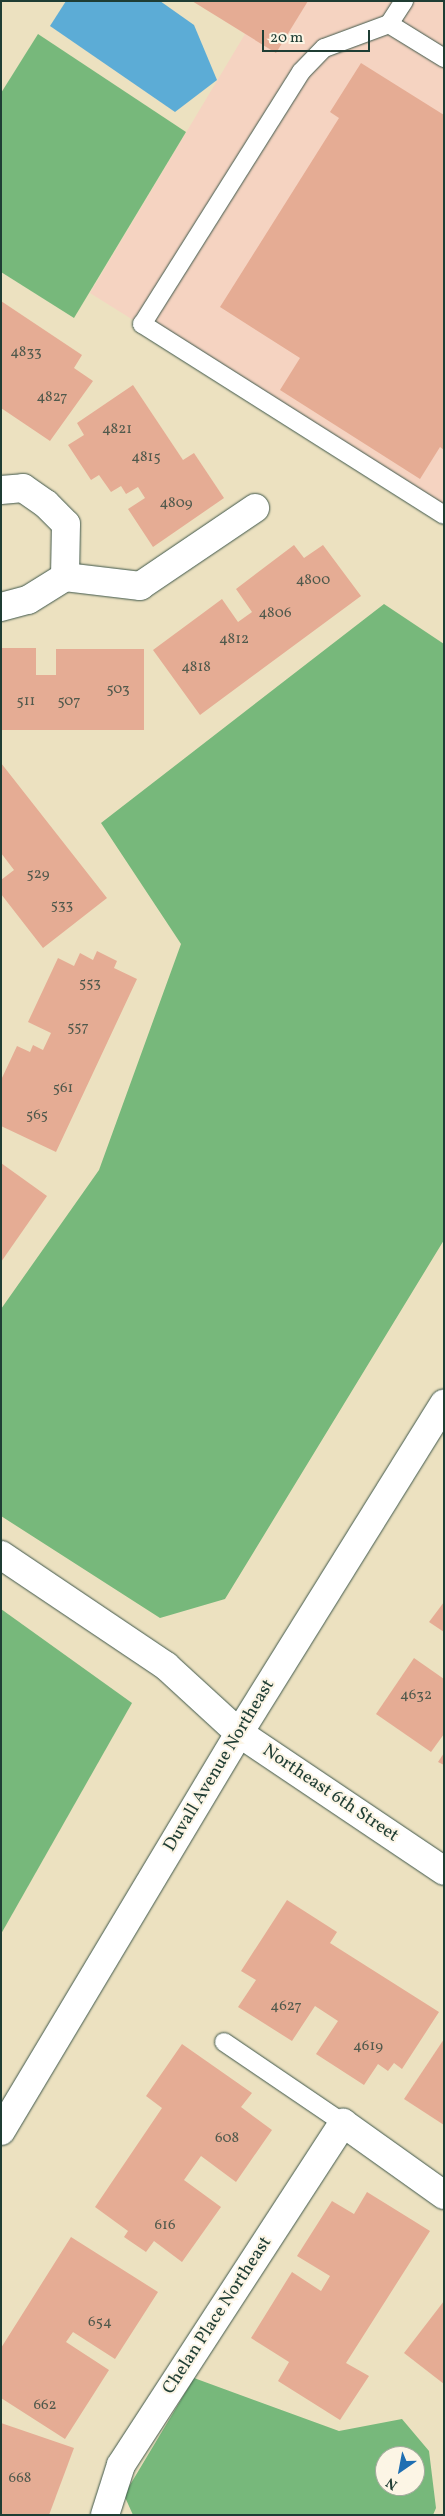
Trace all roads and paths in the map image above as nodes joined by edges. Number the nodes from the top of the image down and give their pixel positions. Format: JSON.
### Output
{"nodes":[{"id":1,"x":404,"y":1,"type":"edge"},
{"id":2,"x":389,"y":24,"type":"junction"},
{"id":3,"x":444,"y":58,"type":"edge"},
{"id":4,"x":1,"y":490,"type":"edge"},
{"id":5,"x":255,"y":508,"type":"dead end"},
{"id":6,"x":444,"y":514,"type":"edge"},
{"id":7,"x":65,"y":577,"type":"junction"},
{"id":8,"x":1,"y":607,"type":"edge"},
{"id":9,"x":444,"y":1404,"type":"edge"},
{"id":10,"x":1,"y":1555,"type":"edge"},
{"id":11,"x":238,"y":1733,"type":"junction"},
{"id":12,"x":444,"y":1870,"type":"edge"},
{"id":13,"x":224,"y":2042,"type":"dead end"},
{"id":14,"x":343,"y":2123,"type":"junction"},
{"id":15,"x":1,"y":2131,"type":"edge"},
{"id":16,"x":444,"y":2195,"type":"edge"},
{"id":17,"x":105,"y":2515,"type":"edge"}],
"edges":[{"from":1,"to":2,"type":"lane"},
{"from":2,"to":3,"type":"lane"},
{"from":2,"to":6,"type":"lane"},
{"from":4,"to":7,"type":"street"},
{"from":5,"to":7,"type":"street"},
{"from":7,"to":8,"type":"street"},
{"from":9,"to":11,"type":"street","name":"Duvall Avenue Northeast"},
{"from":10,"to":11,"type":"street","name":"Northeast 6th Street"},
{"from":11,"to":12,"type":"street","name":"Northeast 6th Street"},
{"from":11,"to":15,"type":"street","name":"Duvall Avenue Northeast"},
{"from":13,"to":14,"type":"lane"},
{"from":14,"to":16,"type":"street"},
{"from":14,"to":17,"type":"street","name":"Chelan Place Northeast"}]}
